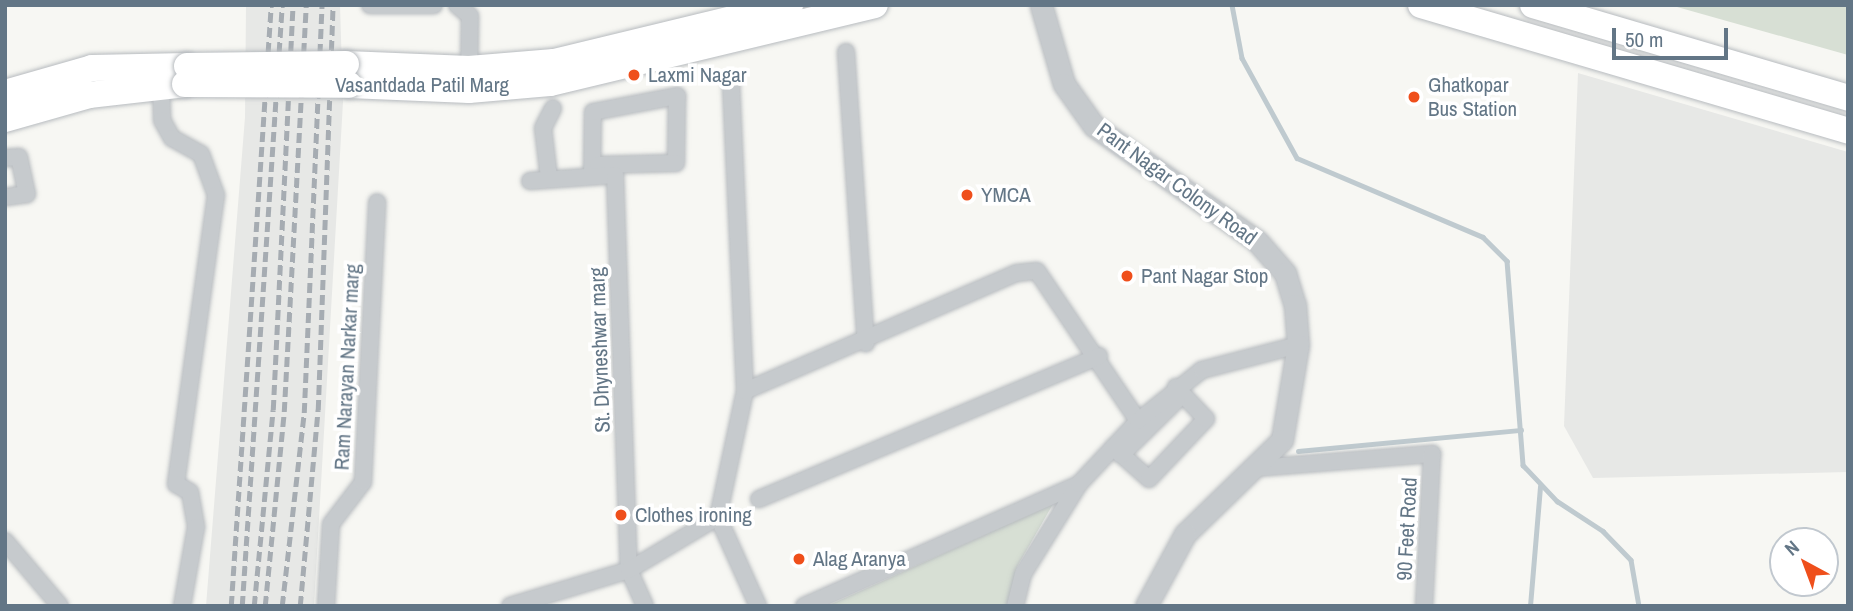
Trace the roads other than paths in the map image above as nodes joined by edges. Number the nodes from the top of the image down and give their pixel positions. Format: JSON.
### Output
{"nodes":[{"id":1,"x":370,"y":5,"type":"edge"},
{"id":2,"x":434,"y":5,"type":"edge"},
{"id":3,"x":790,"y":5,"type":"edge"},
{"id":4,"x":875,"y":5,"type":"edge"},
{"id":5,"x":1041,"y":5,"type":"edge"},
{"id":6,"x":1421,"y":5,"type":"edge"},
{"id":7,"x":1532,"y":5,"type":"edge"},
{"id":8,"x":466,"y":7,"type":"edge"},
{"id":9,"x":1612,"y":29,"type":"junction"},
{"id":10,"x":641,"y":52,"type":"junction"},
{"id":11,"x":846,"y":52,"type":"dead end"},
{"id":12,"x":1602,"y":59,"type":"junction"},
{"id":13,"x":188,"y":77,"type":"junction"},
{"id":14,"x":469,"y":80,"type":"junction"},
{"id":15,"x":731,"y":83,"type":"dead end"},
{"id":16,"x":5,"y":93,"type":"edge"},
{"id":17,"x":1848,"y":97,"type":"edge"},
{"id":18,"x":553,"y":108,"type":"dead end"},
{"id":19,"x":5,"y":119,"type":"edge"},
{"id":20,"x":1848,"y":131,"type":"edge"},
{"id":21,"x":5,"y":159,"type":"edge"},
{"id":22,"x":592,"y":170,"type":"junction"},
{"id":23,"x":615,"y":170,"type":"junction"},
{"id":24,"x":549,"y":178,"type":"junction"},
{"id":25,"x":530,"y":181,"type":"dead end"},
{"id":26,"x":5,"y":197,"type":"edge"},
{"id":27,"x":377,"y":202,"type":"dead end"},
{"id":28,"x":866,"y":343,"type":"junction"},
{"id":29,"x":1298,"y":345,"type":"junction"},
{"id":30,"x":1099,"y":356,"type":"junction"},
{"id":31,"x":1180,"y":390,"type":"junction"},
{"id":32,"x":745,"y":391,"type":"junction"},
{"id":33,"x":1138,"y":421,"type":"junction"},
{"id":34,"x":1117,"y":451,"type":"junction"},
{"id":35,"x":1257,"y":468,"type":"junction"},
{"id":36,"x":1079,"y":484,"type":"junction"},
{"id":37,"x":759,"y":499,"type":"dead end"},
{"id":38,"x":718,"y":517,"type":"junction"},
{"id":39,"x":5,"y":541,"type":"edge"},
{"id":40,"x":629,"y":570,"type":"junction"},
{"id":41,"x":557,"y":599,"type":"edge"},
{"id":42,"x":60,"y":606,"type":"edge"},
{"id":43,"x":182,"y":606,"type":"edge"},
{"id":44,"x":326,"y":606,"type":"edge"},
{"id":45,"x":510,"y":606,"type":"edge"},
{"id":46,"x":645,"y":606,"type":"edge"},
{"id":47,"x":758,"y":606,"type":"edge"},
{"id":48,"x":804,"y":606,"type":"edge"},
{"id":49,"x":1015,"y":606,"type":"edge"},
{"id":50,"x":1146,"y":606,"type":"edge"},
{"id":51,"x":1424,"y":606,"type":"edge"}],
"edges":[{"from":1,"to":2,"type":"street"},
{"from":3,"to":10,"type":"main road","name":"Vasantdada Patil Marg"},
{"from":4,"to":10,"type":"main road","name":"Vasantdada Patil Marg"},
{"from":5,"to":29,"type":"street","name":"Pant Nagar Colony Road"},
{"from":6,"to":12,"type":"main road"},
{"from":7,"to":9,"type":"main road"},
{"from":8,"to":14,"type":"street"},
{"from":9,"to":12,"type":"main road"},
{"from":9,"to":17,"type":"main road"},
{"from":10,"to":14,"type":"main road","name":"Vasantdada Patil Marg"},
{"from":11,"to":28,"type":"street"},
{"from":12,"to":20,"type":"main road"},
{"from":13,"to":14,"type":"main road","name":"Vasantdada Patil Marg","bridge":true},
{"from":13,"to":16,"type":"main road","name":"Vasantdada Patil Marg"},
{"from":13,"to":19,"type":"main road","name":"Vasantdada Patil Marg"},
{"from":13,"to":43,"type":"street"},
{"from":15,"to":32,"type":"street"},
{"from":18,"to":24,"type":"street"},
{"from":21,"to":26,"type":"street"},
{"from":22,"to":23,"type":"street"},
{"from":22,"to":23,"type":"street"},
{"from":22,"to":24,"type":"street"},
{"from":23,"to":40,"type":"street","name":"St. Dhyneshwar marg"},
{"from":24,"to":25,"type":"street"},
{"from":27,"to":44,"type":"street","name":"Ram Narayan Narkar marg"},
{"from":28,"to":30,"type":"street"},
{"from":28,"to":32,"type":"street"},
{"from":29,"to":31,"type":"street"},
{"from":29,"to":35,"type":"street","name":"Pant Nagar Colony Road"},
{"from":30,"to":33,"type":"street"},
{"from":30,"to":37,"type":"street"},
{"from":31,"to":33,"type":"street"},
{"from":31,"to":34,"type":"street"},
{"from":31,"to":34,"type":"street"},
{"from":32,"to":38,"type":"street"},
{"from":33,"to":34,"type":"street"},
{"from":34,"to":36,"type":"street"},
{"from":35,"to":50,"type":"street","name":"Pant Nagar Colony Road"},
{"from":35,"to":51,"type":"street","name":"90 Feet Road"},
{"from":36,"to":48,"type":"street"},
{"from":36,"to":49,"type":"street"},
{"from":38,"to":40,"type":"street"},
{"from":38,"to":47,"type":"street"},
{"from":39,"to":42,"type":"street"},
{"from":40,"to":41,"type":"street"},
{"from":40,"to":46,"type":"street","name":"St. Dhyneshwar marg"},
{"from":41,"to":45,"type":"street"}]}
